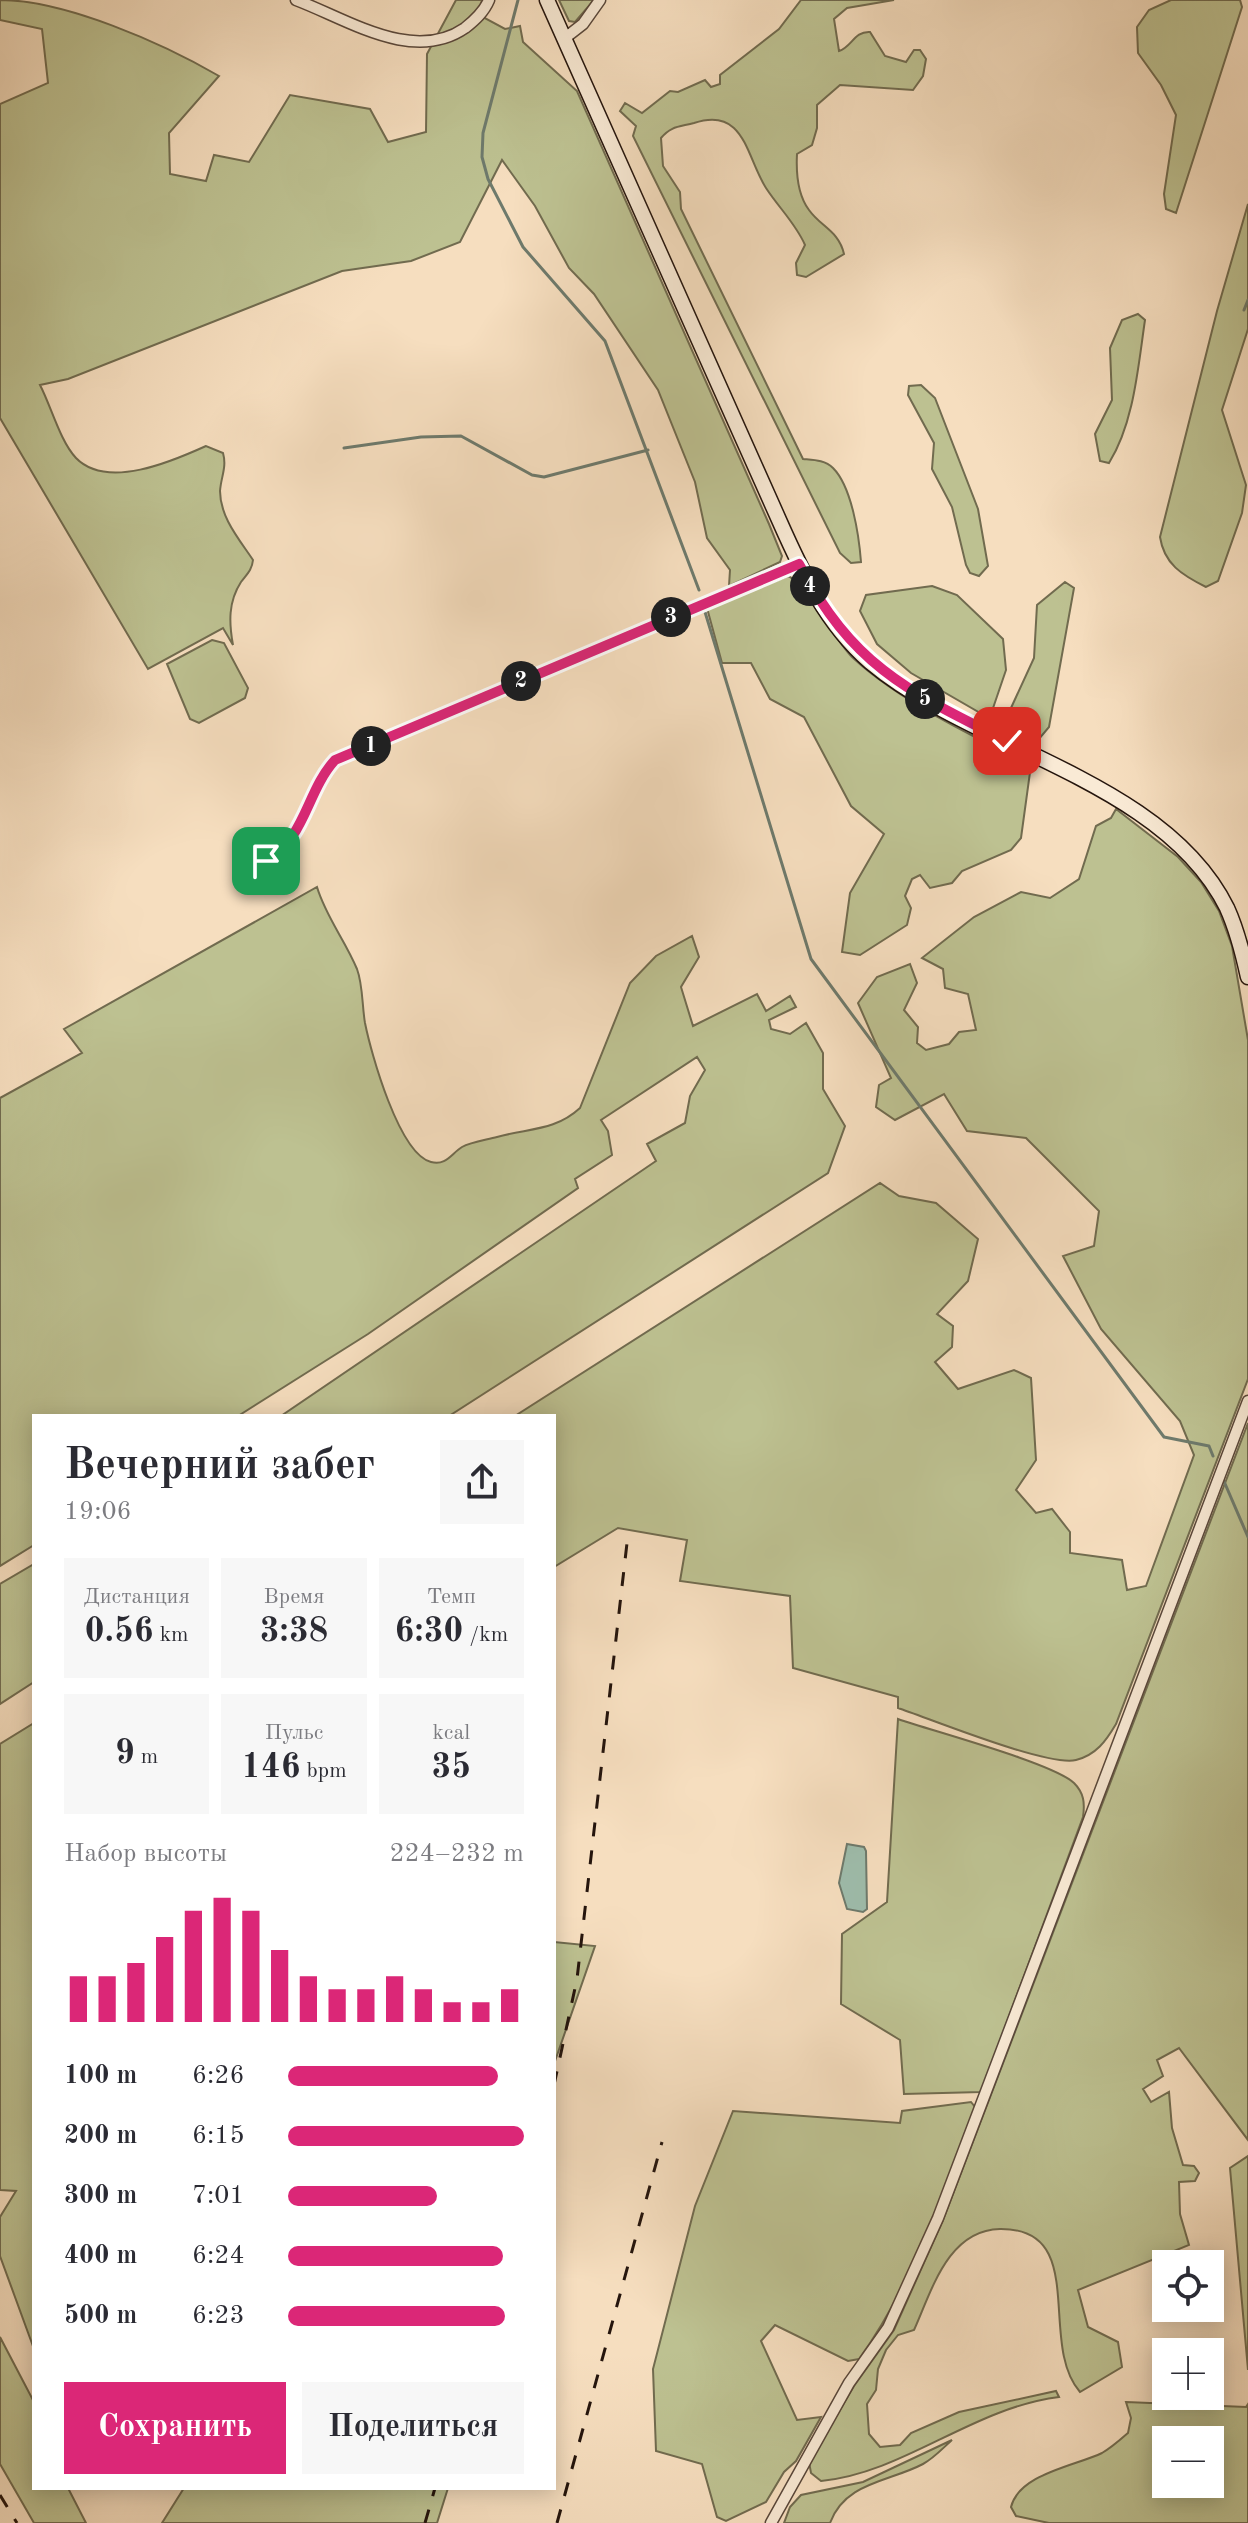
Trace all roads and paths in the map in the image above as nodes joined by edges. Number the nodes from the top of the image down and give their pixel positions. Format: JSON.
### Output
{"nodes":[{"id":1,"x":296,"y":0,"type":"edge"},
{"id":2,"x":489,"y":0,"type":"edge"},
{"id":3,"x":547,"y":0,"type":"edge"},
{"id":4,"x":600,"y":0,"type":"edge"},
{"id":5,"x":565,"y":38,"type":"junction"},
{"id":6,"x":799,"y":564,"type":"junction"},
{"id":7,"x":266,"y":861,"type":"dead end"},
{"id":8,"x":1248,"y":977,"type":"edge"},
{"id":9,"x":1248,"y":1401,"type":"edge"},
{"id":10,"x":771,"y":2523,"type":"edge"}],
"edges":[{"from":1,"to":2,"type":"street"},
{"from":3,"to":5,"type":"main road"},
{"from":4,"to":5,"type":"street"},
{"from":5,"to":6,"type":"main road"},
{"from":6,"to":7,"type":"street"},
{"from":6,"to":8,"type":"main road"},
{"from":9,"to":10,"type":"street"}]}
